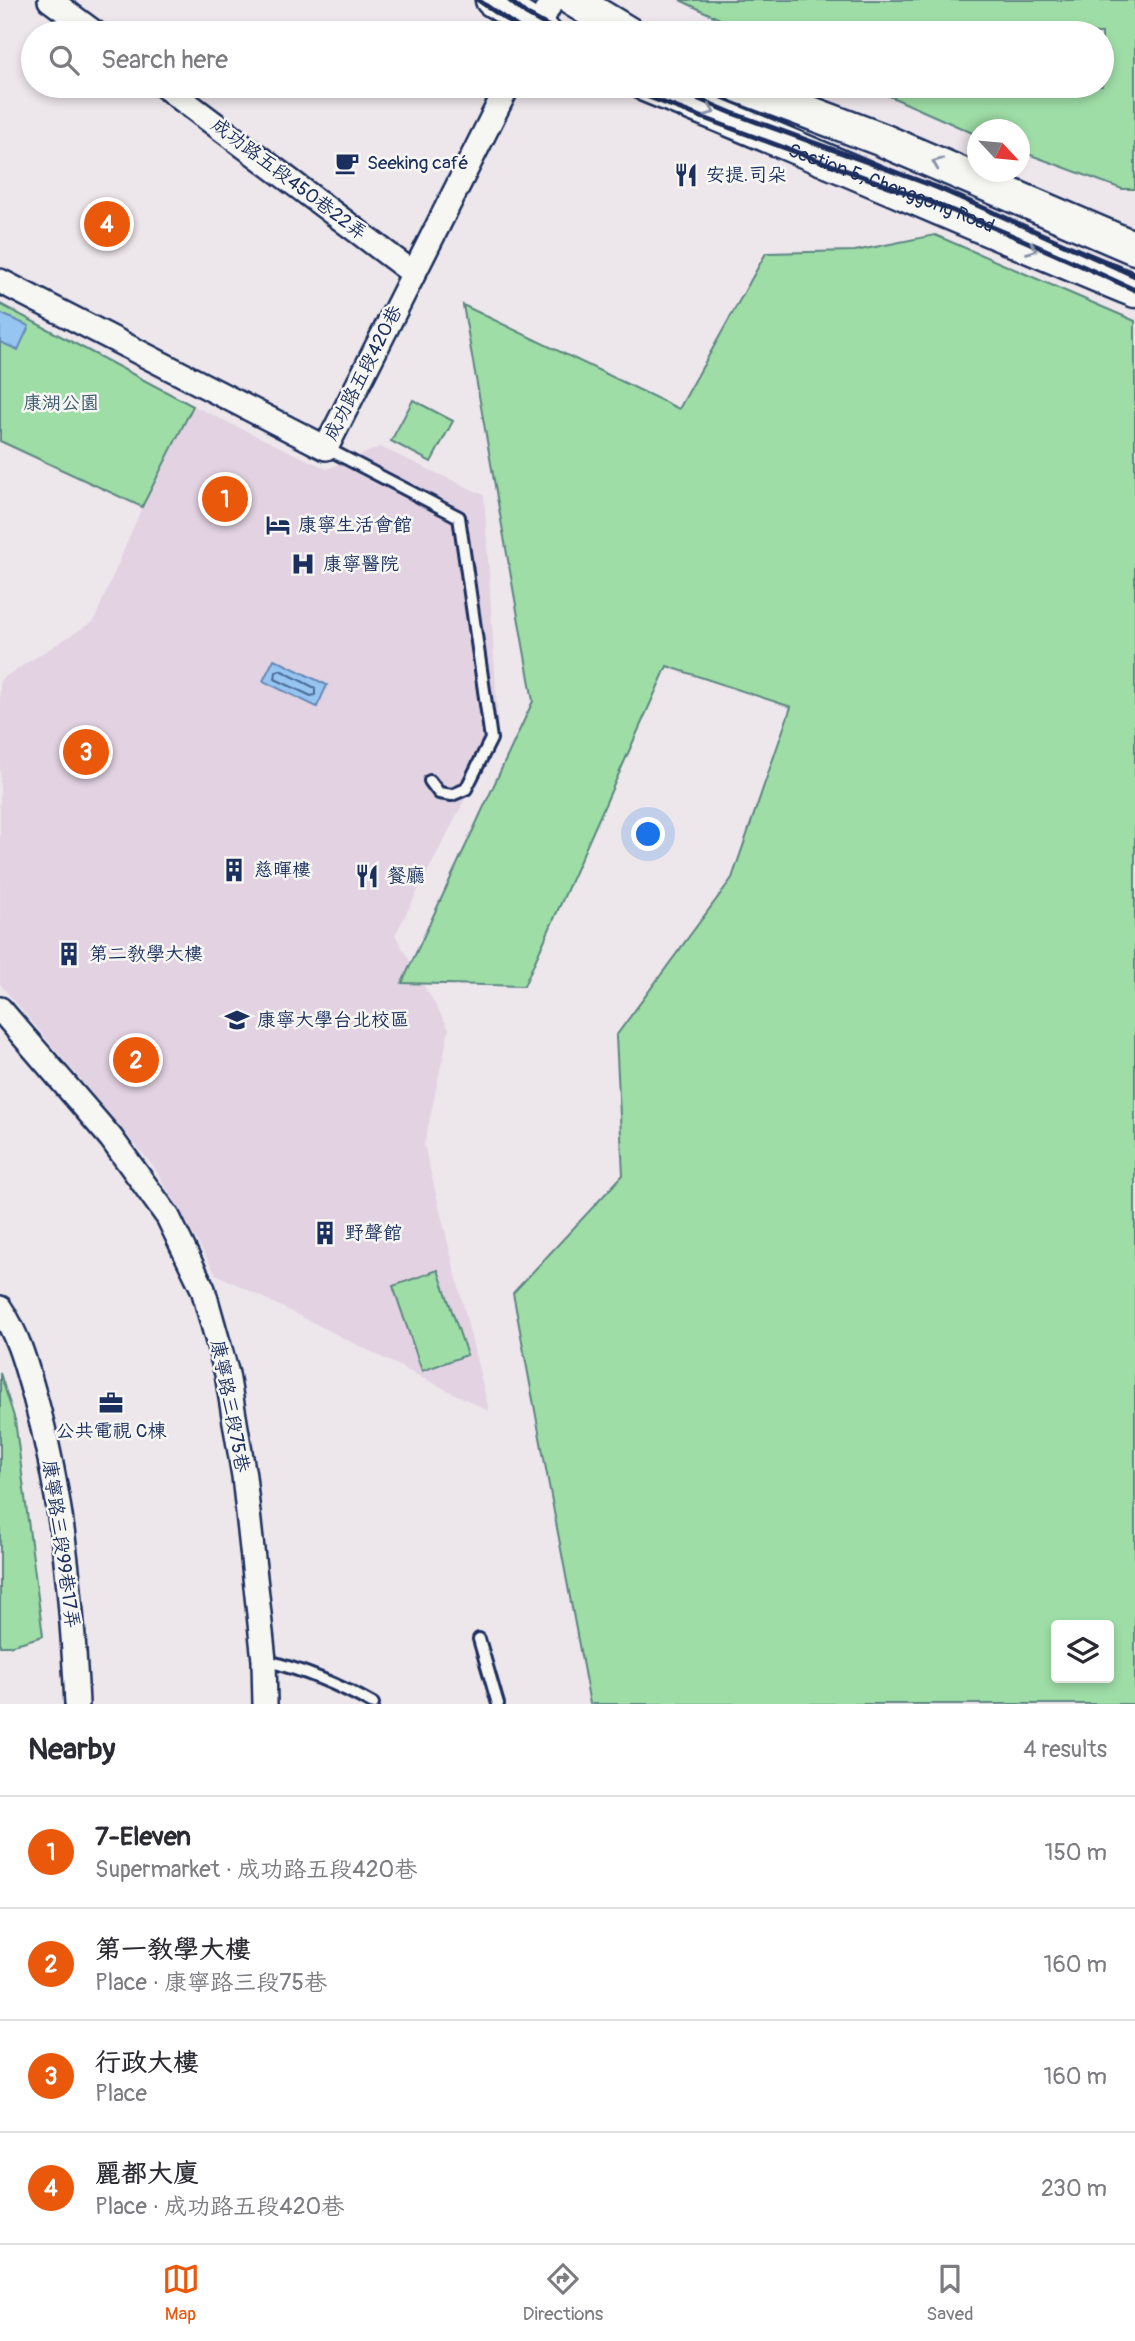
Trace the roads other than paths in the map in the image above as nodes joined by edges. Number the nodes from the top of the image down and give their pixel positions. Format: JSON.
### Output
{"nodes":[{"id":1,"x":50,"y":0,"type":"edge"},
{"id":2,"x":492,"y":0,"type":"edge"},
{"id":3,"x":552,"y":0,"type":"edge"},
{"id":4,"x":573,"y":0,"type":"edge"},
{"id":5,"x":79,"y":21,"type":"edge"},
{"id":6,"x":523,"y":21,"type":"edge"},
{"id":7,"x":543,"y":21,"type":"edge"},
{"id":8,"x":608,"y":21,"type":"edge"},
{"id":9,"x":180,"y":98,"type":"edge"},
{"id":10,"x":502,"y":98,"type":"edge"},
{"id":11,"x":677,"y":98,"type":"edge"},
{"id":12,"x":771,"y":98,"type":"edge"},
{"id":13,"x":1135,"y":248,"type":"edge"},
{"id":14,"x":413,"y":273,"type":"junction"},
{"id":15,"x":0,"y":281,"type":"edge"},
{"id":16,"x":1135,"y":291,"type":"edge"},
{"id":17,"x":326,"y":448,"type":"junction"},
{"id":18,"x":430,"y":781,"type":"dead end"},
{"id":19,"x":0,"y":1009,"type":"edge"},
{"id":20,"x":0,"y":1308,"type":"edge"},
{"id":21,"x":479,"y":1639,"type":"dead end"},
{"id":22,"x":264,"y":1660,"type":"junction"},
{"id":23,"x":77,"y":1704,"type":"edge"},
{"id":24,"x":265,"y":1704,"type":"edge"},
{"id":25,"x":373,"y":1704,"type":"edge"},
{"id":26,"x":498,"y":1704,"type":"edge"}],
"edges":[{"from":1,"to":5,"type":"street"},
{"from":2,"to":6,"type":"main road"},
{"from":3,"to":7,"type":"street"},
{"from":4,"to":8,"type":"main road"},
{"from":9,"to":14,"type":"street","name":"成功路五段450巷22弄"},
{"from":10,"to":14,"type":"street","name":"成功路五段420巷"},
{"from":11,"to":16,"type":"main road","name":"Section 5, Chenggong Road","one_way":true},
{"from":13,"to":12,"type":"main road","name":"Section 5, Chenggong Road","one_way":true},
{"from":14,"to":17,"type":"street","name":"成功路五段420巷"},
{"from":15,"to":17,"type":"street","name":"成功路五段420巷"},
{"from":17,"to":18,"type":"lane"},
{"from":19,"to":22,"type":"street","name":"康寧路三段75巷"},
{"from":20,"to":23,"type":"street","name":"康寧路三段99巷17弄"},
{"from":21,"to":26,"type":"lane"},
{"from":22,"to":24,"type":"street","name":"康寧路三段75巷"},
{"from":22,"to":25,"type":"lane"}]}
